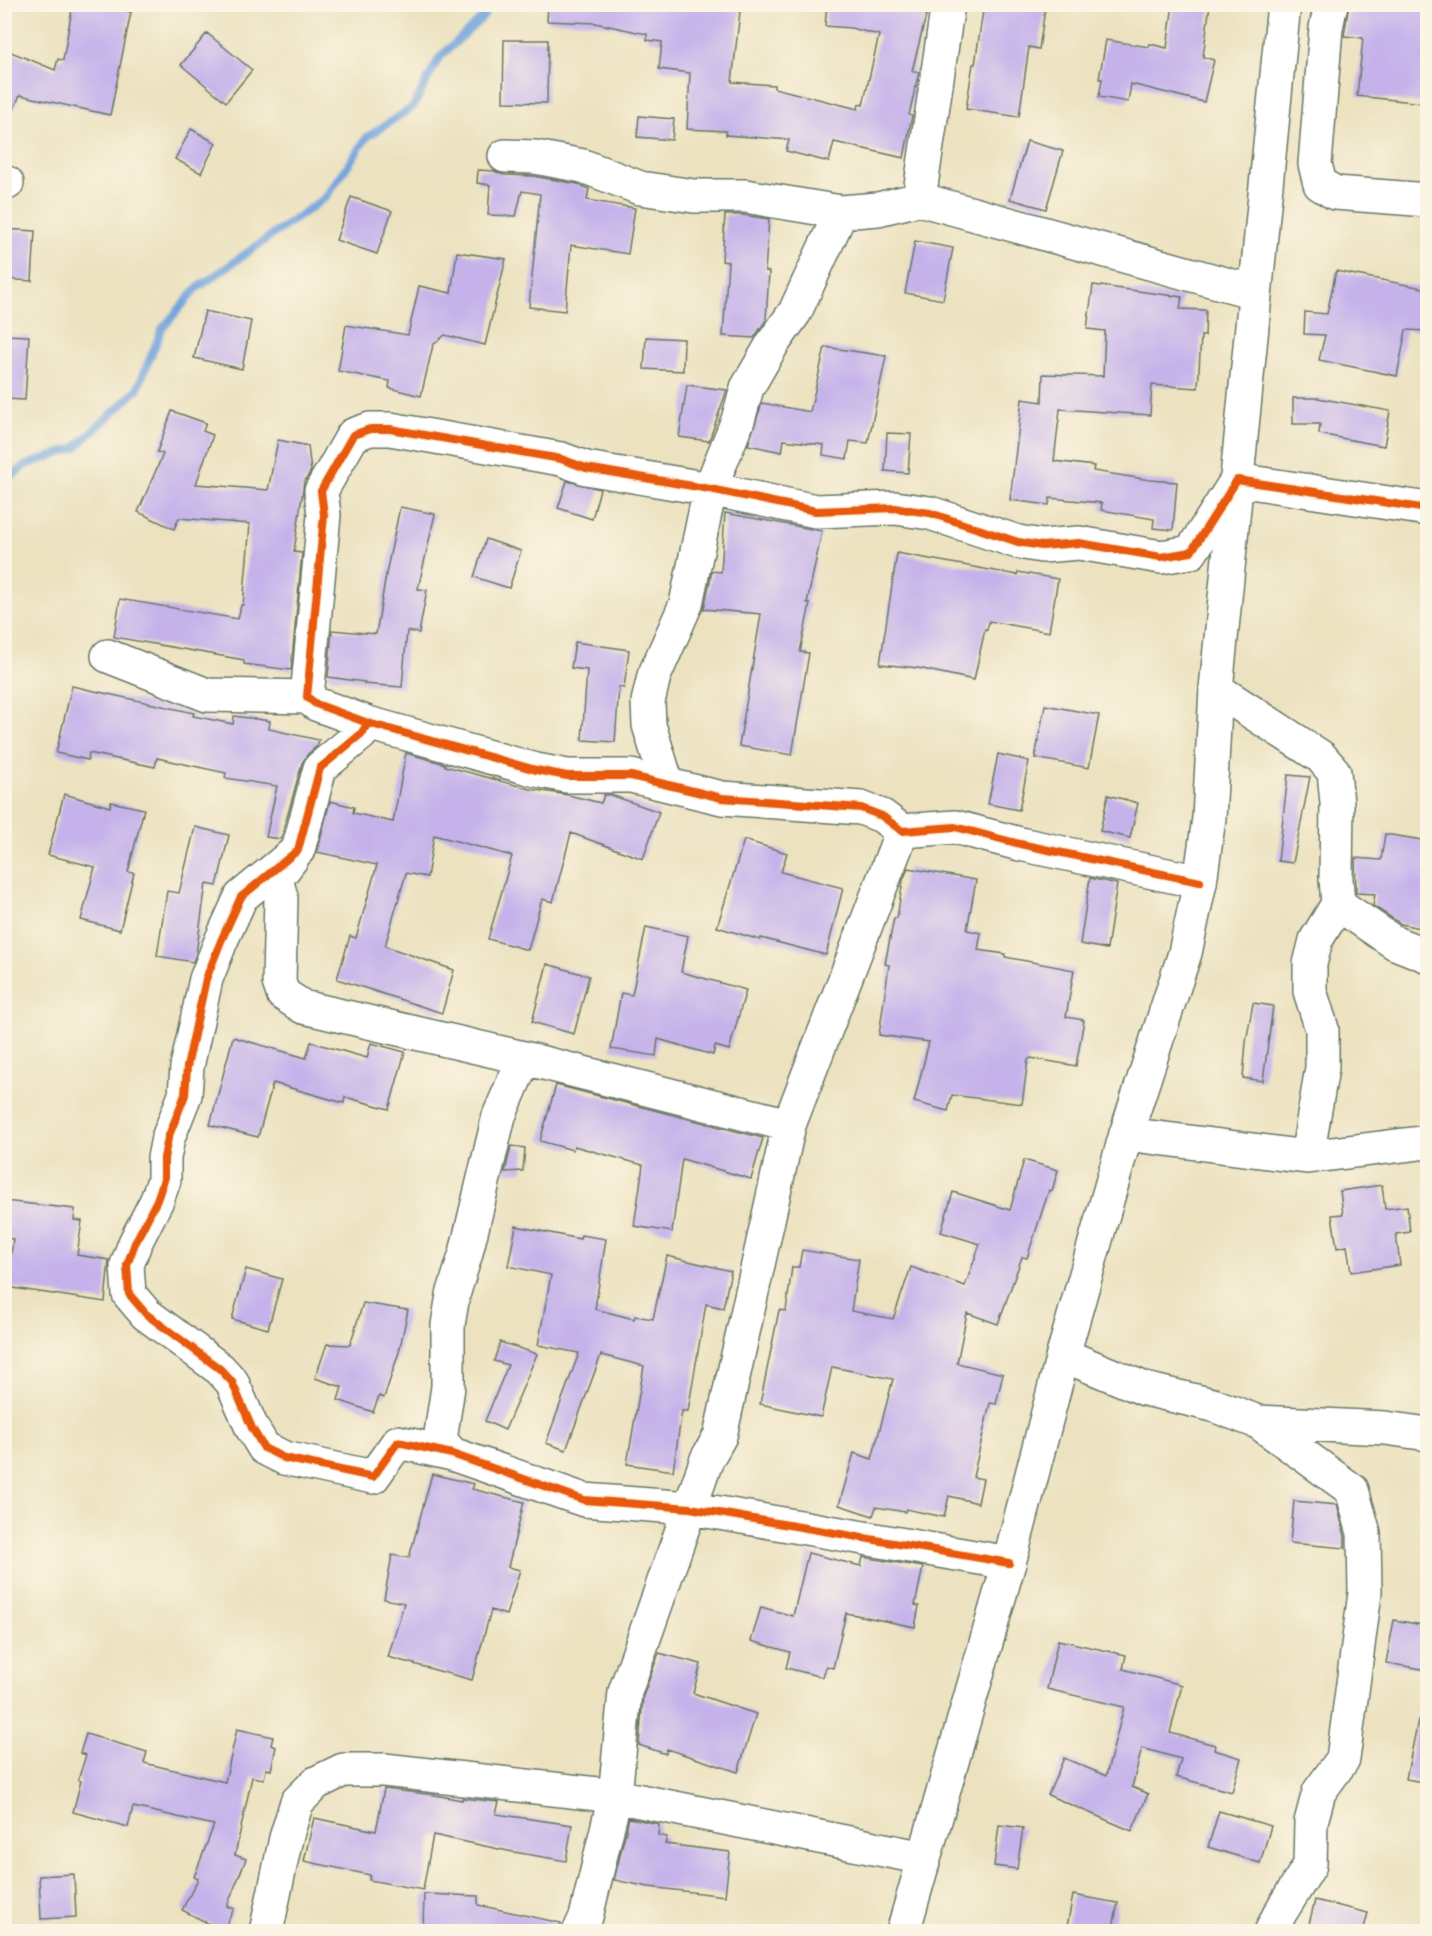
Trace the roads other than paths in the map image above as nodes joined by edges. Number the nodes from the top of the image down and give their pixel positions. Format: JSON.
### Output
{"nodes":[{"id":1,"x":948,"y":4,"type":"edge"},
{"id":2,"x":1283,"y":13,"type":"edge"},
{"id":3,"x":1328,"y":16,"type":"edge"},
{"id":4,"x":505,"y":156,"type":"dead end"},
{"id":5,"x":919,"y":199,"type":"junction"},
{"id":6,"x":1428,"y":200,"type":"edge"},
{"id":7,"x":841,"y":212,"type":"junction"},
{"id":8,"x":1254,"y":292,"type":"junction"},
{"id":9,"x":1238,"y":480,"type":"junction"},
{"id":10,"x":711,"y":489,"type":"junction"},
{"id":11,"x":1428,"y":509,"type":"edge"},
{"id":12,"x":108,"y":656,"type":"dead end"},
{"id":13,"x":1216,"y":689,"type":"junction"},
{"id":14,"x":307,"y":697,"type":"junction"},
{"id":15,"x":368,"y":723,"type":"junction"},
{"id":16,"x":667,"y":784,"type":"junction"},
{"id":17,"x":902,"y":831,"type":"junction"},
{"id":18,"x":298,"y":850,"type":"junction"},
{"id":19,"x":1200,"y":882,"type":"junction"},
{"id":20,"x":1338,"y":904,"type":"junction"},
{"id":21,"x":1428,"y":956,"type":"edge"},
{"id":22,"x":524,"y":1058,"type":"junction"},
{"id":23,"x":789,"y":1125,"type":"junction"},
{"id":24,"x":1126,"y":1134,"type":"junction"},
{"id":25,"x":1428,"y":1142,"type":"edge"},
{"id":26,"x":1307,"y":1156,"type":"junction"},
{"id":27,"x":1063,"y":1355,"type":"junction"},
{"id":28,"x":1258,"y":1422,"type":"junction"},
{"id":29,"x":1428,"y":1434,"type":"edge"},
{"id":30,"x":452,"y":1454,"type":"junction"},
{"id":31,"x":690,"y":1508,"type":"junction"},
{"id":32,"x":1009,"y":1563,"type":"junction"},
{"id":33,"x":615,"y":1796,"type":"junction"},
{"id":34,"x":924,"y":1858,"type":"junction"},
{"id":35,"x":266,"y":1932,"type":"edge"},
{"id":36,"x":579,"y":1932,"type":"edge"},
{"id":37,"x":903,"y":1932,"type":"edge"},
{"id":38,"x":1271,"y":1932,"type":"edge"}],
"edges":[{"from":1,"to":5,"type":"street"},
{"from":2,"to":3,"type":"street"},
{"from":2,"to":8,"type":"street"},
{"from":3,"to":6,"type":"street"},
{"from":4,"to":7,"type":"street"},
{"from":5,"to":7,"type":"street"},
{"from":5,"to":8,"type":"street"},
{"from":7,"to":10,"type":"street"},
{"from":8,"to":9,"type":"street"},
{"from":9,"to":10,"type":"street"},
{"from":9,"to":11,"type":"street"},
{"from":9,"to":13,"type":"street"},
{"from":10,"to":14,"type":"street"},
{"from":10,"to":16,"type":"street"},
{"from":12,"to":14,"type":"street"},
{"from":13,"to":19,"type":"street"},
{"from":13,"to":20,"type":"street"},
{"from":14,"to":15,"type":"street"},
{"from":15,"to":16,"type":"street"},
{"from":15,"to":18,"type":"street"},
{"from":16,"to":17,"type":"street"},
{"from":17,"to":19,"type":"street"},
{"from":17,"to":23,"type":"street"},
{"from":18,"to":22,"type":"street"},
{"from":18,"to":30,"type":"street"},
{"from":19,"to":24,"type":"street"},
{"from":20,"to":21,"type":"street"},
{"from":20,"to":26,"type":"street"},
{"from":22,"to":23,"type":"street"},
{"from":22,"to":30,"type":"street"},
{"from":23,"to":31,"type":"street"},
{"from":24,"to":26,"type":"street"},
{"from":24,"to":27,"type":"street"},
{"from":25,"to":26,"type":"street"},
{"from":27,"to":28,"type":"street"},
{"from":27,"to":32,"type":"street"},
{"from":28,"to":29,"type":"street"},
{"from":28,"to":38,"type":"street"},
{"from":30,"to":31,"type":"street"},
{"from":31,"to":32,"type":"street"},
{"from":31,"to":33,"type":"street"},
{"from":32,"to":34,"type":"street"},
{"from":33,"to":34,"type":"street"},
{"from":33,"to":35,"type":"street"},
{"from":33,"to":36,"type":"street"},
{"from":34,"to":37,"type":"street"}]}
